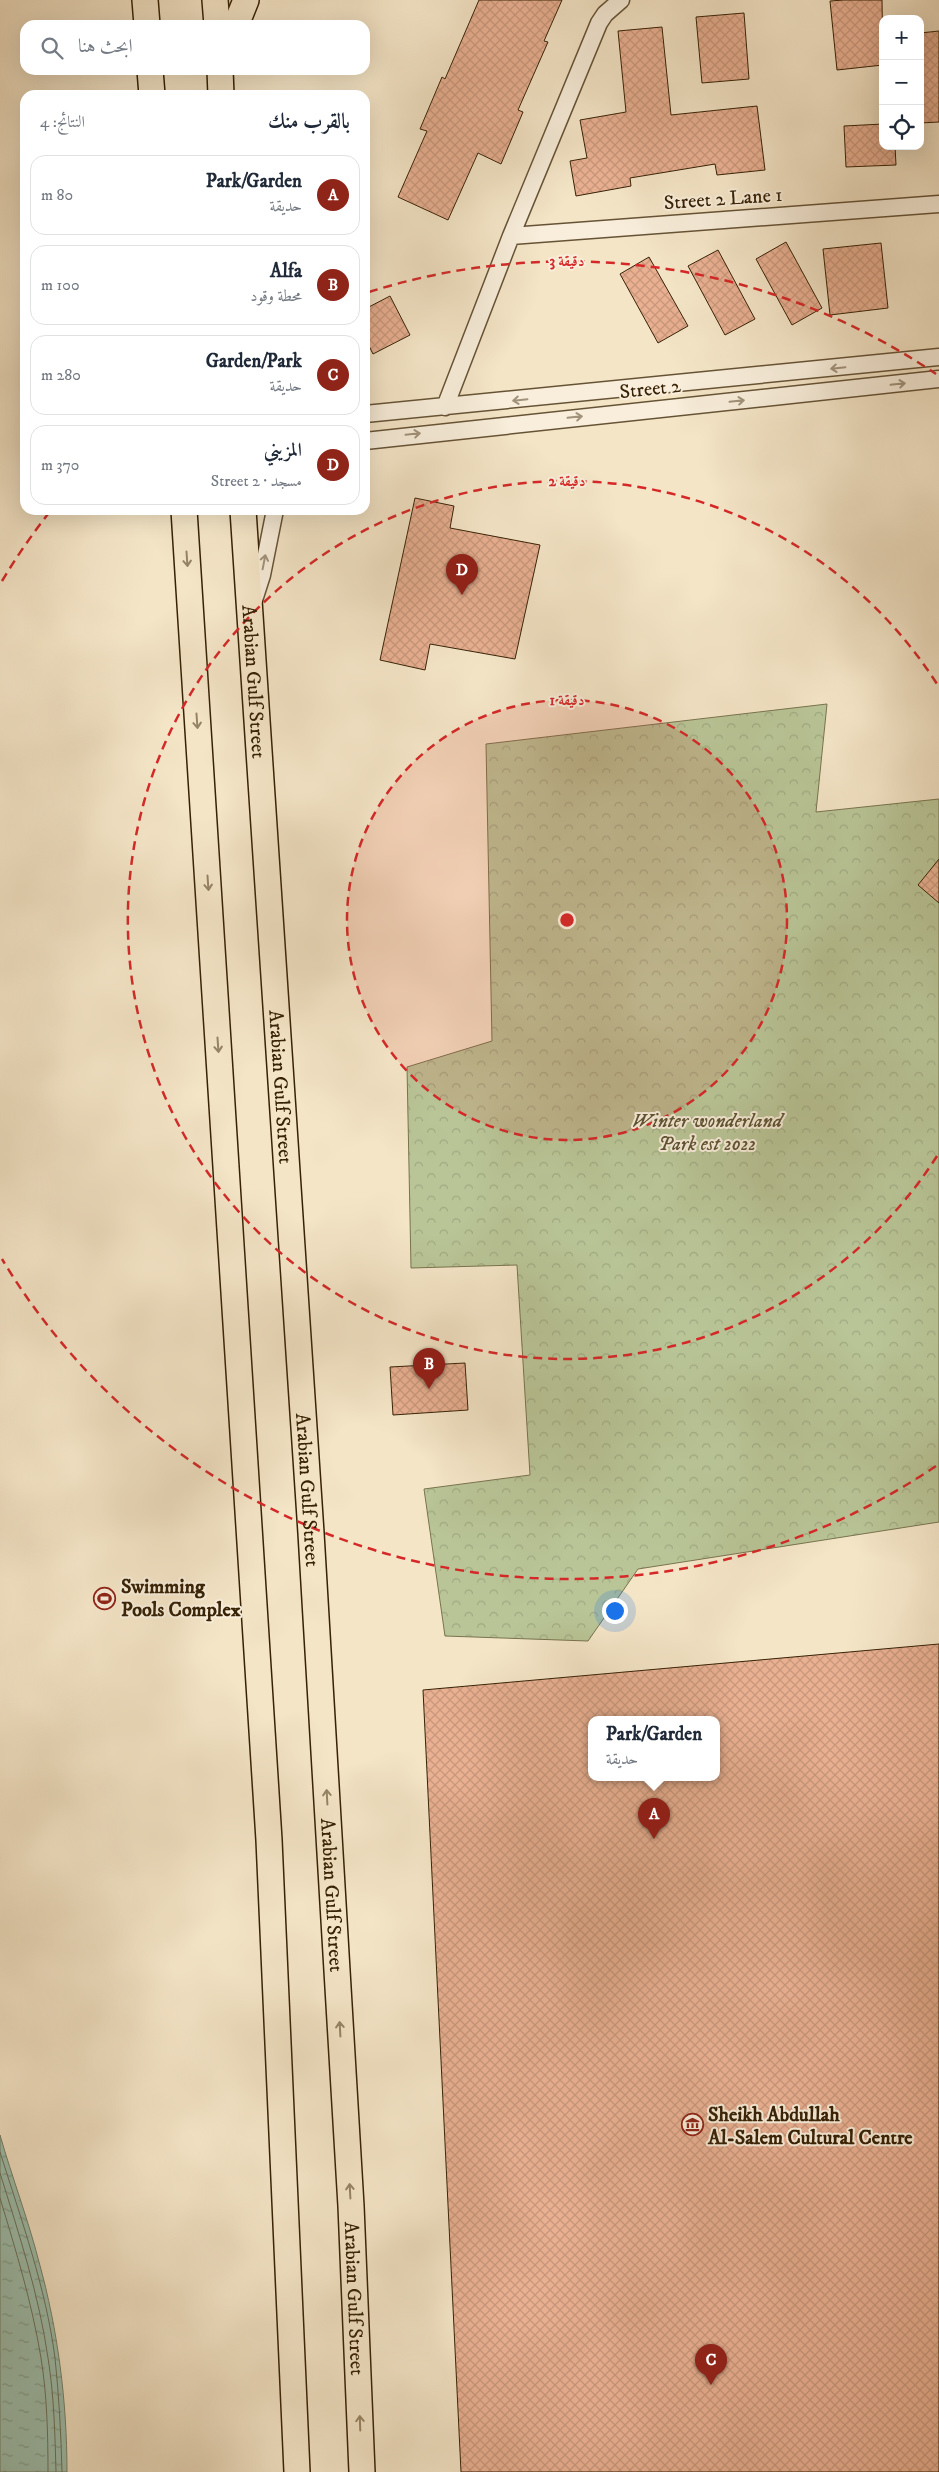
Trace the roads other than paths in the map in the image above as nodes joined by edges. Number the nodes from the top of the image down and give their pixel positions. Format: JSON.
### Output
{"nodes":[{"id":1,"x":145,"y":0,"type":"edge"},
{"id":2,"x":215,"y":0,"type":"edge"},
{"id":3,"x":246,"y":0,"type":"edge"},
{"id":4,"x":621,"y":0,"type":"edge"},
{"id":5,"x":147,"y":20,"type":"edge"},
{"id":6,"x":217,"y":20,"type":"edge"},
{"id":7,"x":238,"y":20,"type":"edge"},
{"id":8,"x":150,"y":75,"type":"edge"},
{"id":9,"x":152,"y":90,"type":"edge"},
{"id":10,"x":939,"y":204,"type":"edge"},
{"id":11,"x":511,"y":236,"type":"junction"},
{"id":12,"x":939,"y":357,"type":"edge"},
{"id":13,"x":939,"y":380,"type":"edge"},
{"id":14,"x":453,"y":407,"type":"junction"},
{"id":15,"x":370,"y":414,"type":"edge"},
{"id":16,"x":464,"y":429,"type":"junction"},
{"id":17,"x":370,"y":439,"type":"edge"},
{"id":18,"x":184,"y":515,"type":"edge"},
{"id":19,"x":243,"y":515,"type":"edge"},
{"id":20,"x":273,"y":515,"type":"edge"},
{"id":21,"x":251,"y":609,"type":"junction"},
{"id":22,"x":297,"y":2472,"type":"edge"},
{"id":23,"x":362,"y":2472,"type":"edge"}],
"edges":[{"from":1,"to":5,"type":"main road"},
{"from":2,"to":6,"type":"main road"},
{"from":3,"to":7,"type":"main road"},
{"from":4,"to":11,"type":"street"},
{"from":8,"to":9,"type":"main road"},
{"from":10,"to":11,"type":"street","name":"Street 2 Lane 1"},
{"from":11,"to":14,"type":"street"},
{"from":12,"to":14,"type":"street","name":"Street 2","one_way":true},
{"from":16,"to":13,"type":"street","name":"Street 2","one_way":true},
{"from":14,"to":15,"type":"street","name":"Street 2"},
{"from":14,"to":16,"type":"street"},
{"from":17,"to":16,"type":"street","name":"Street 2","one_way":true},
{"from":18,"to":22,"type":"main road","one_way":true},
{"from":19,"to":21,"type":"main road","name":"Arabian Gulf Street"},
{"from":21,"to":20,"type":"street","one_way":true},
{"from":23,"to":21,"type":"main road","name":"Arabian Gulf Street","one_way":true}]}
